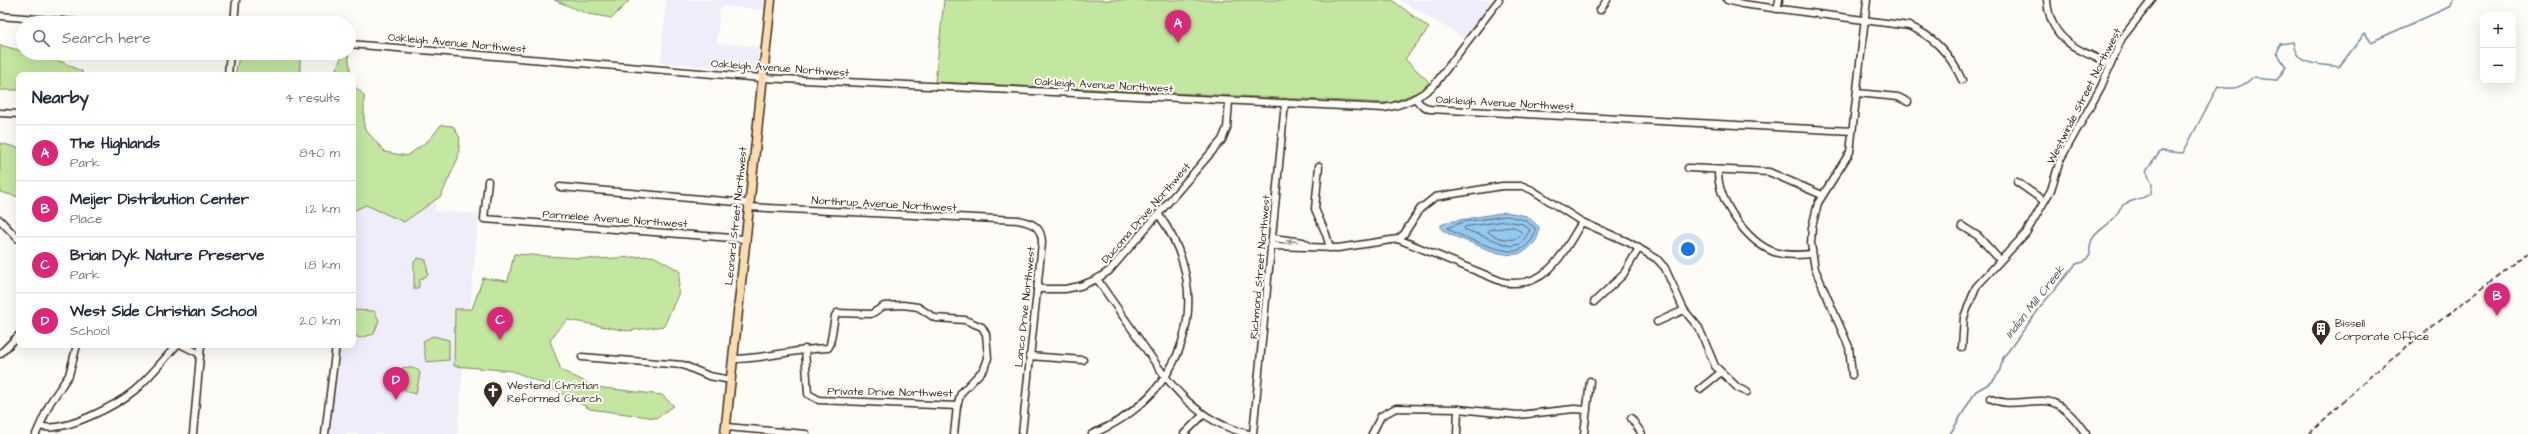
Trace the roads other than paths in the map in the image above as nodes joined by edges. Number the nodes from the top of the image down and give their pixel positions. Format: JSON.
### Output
{"nodes":[{"id":1,"x":236,"y":0,"type":"edge"},
{"id":2,"x":771,"y":0,"type":"edge"},
{"id":3,"x":1499,"y":0,"type":"edge"},
{"id":4,"x":1607,"y":0,"type":"edge"},
{"id":5,"x":1727,"y":0,"type":"edge"},
{"id":6,"x":1778,"y":0,"type":"edge"},
{"id":7,"x":1867,"y":0,"type":"edge"},
{"id":8,"x":2047,"y":0,"type":"edge"},
{"id":9,"x":2152,"y":0,"type":"edge"},
{"id":10,"x":1777,"y":9,"type":"junction"},
{"id":11,"x":1600,"y":10,"type":"dead end"},
{"id":12,"x":0,"y":16,"type":"edge"},
{"id":13,"x":235,"y":16,"type":"edge"},
{"id":14,"x":16,"y":17,"type":"edge"},
{"id":15,"x":1865,"y":20,"type":"junction"},
{"id":16,"x":356,"y":45,"type":"edge"},
{"id":17,"x":229,"y":60,"type":"edge"},
{"id":18,"x":2110,"y":64,"type":"junction"},
{"id":19,"x":228,"y":72,"type":"edge"},
{"id":20,"x":762,"y":78,"type":"junction"},
{"id":21,"x":1962,"y":80,"type":"dead end"},
{"id":22,"x":1857,"y":93,"type":"junction"},
{"id":23,"x":1415,"y":98,"type":"junction"},
{"id":24,"x":1229,"y":100,"type":"junction"},
{"id":25,"x":1908,"y":102,"type":"dead end"},
{"id":26,"x":1285,"y":103,"type":"junction"},
{"id":27,"x":0,"y":113,"type":"edge"},
{"id":28,"x":16,"y":114,"type":"edge"},
{"id":29,"x":1852,"y":130,"type":"junction"},
{"id":30,"x":1319,"y":166,"type":"dead end"},
{"id":31,"x":1688,"y":168,"type":"dead end"},
{"id":32,"x":1718,"y":170,"type":"junction"},
{"id":33,"x":488,"y":181,"type":"dead end"},
{"id":34,"x":2016,"y":182,"type":"dead end"},
{"id":35,"x":560,"y":187,"type":"dead end"},
{"id":36,"x":1822,"y":195,"type":"junction"},
{"id":37,"x":2044,"y":201,"type":"junction"},
{"id":38,"x":748,"y":205,"type":"junction"},
{"id":39,"x":1159,"y":215,"type":"junction"},
{"id":40,"x":0,"y":220,"type":"edge"},
{"id":41,"x":1018,"y":220,"type":"joint"},
{"id":42,"x":1582,"y":222,"type":"junction"},
{"id":43,"x":1962,"y":226,"type":"dead end"},
{"id":44,"x":16,"y":237,"type":"edge"},
{"id":45,"x":1272,"y":238,"type":"junction"},
{"id":46,"x":745,"y":239,"type":"junction"},
{"id":47,"x":1398,"y":239,"type":"junction"},
{"id":48,"x":1272,"y":246,"type":"junction"},
{"id":49,"x":1311,"y":247,"type":"junction"},
{"id":50,"x":1330,"y":248,"type":"junction"},
{"id":51,"x":1639,"y":248,"type":"junction"},
{"id":52,"x":1811,"y":254,"type":"junction"},
{"id":53,"x":2000,"y":260,"type":"junction"},
{"id":54,"x":1097,"y":279,"type":"junction"},
{"id":55,"x":1036,"y":289,"type":"junction"},
{"id":56,"x":1594,"y":302,"type":"dead end"},
{"id":57,"x":1684,"y":310,"type":"junction"},
{"id":58,"x":1657,"y":322,"type":"dead end"},
{"id":59,"x":16,"y":338,"type":"edge"},
{"id":60,"x":1962,"y":347,"type":"dead end"},
{"id":61,"x":76,"y":348,"type":"edge"},
{"id":62,"x":174,"y":348,"type":"edge"},
{"id":63,"x":188,"y":348,"type":"edge"},
{"id":64,"x":201,"y":348,"type":"edge"},
{"id":65,"x":336,"y":348,"type":"edge"},
{"id":66,"x":806,"y":349,"type":"junction"},
{"id":67,"x":0,"y":354,"type":"edge"},
{"id":68,"x":200,"y":354,"type":"junction"},
{"id":69,"x":1029,"y":356,"type":"junction"},
{"id":70,"x":582,"y":357,"type":"dead end"},
{"id":71,"x":733,"y":359,"type":"junction"},
{"id":72,"x":1083,"y":360,"type":"dead end"},
{"id":73,"x":1720,"y":373,"type":"junction"},
{"id":74,"x":1852,"y":375,"type":"dead end"},
{"id":75,"x":1165,"y":379,"type":"junction"},
{"id":76,"x":731,"y":380,"type":"junction"},
{"id":77,"x":1590,"y":381,"type":"dead end"},
{"id":78,"x":1700,"y":389,"type":"dead end"},
{"id":79,"x":1747,"y":392,"type":"dead end"},
{"id":80,"x":1990,"y":398,"type":"dead end"},
{"id":81,"x":956,"y":406,"type":"junction"},
{"id":82,"x":1458,"y":409,"type":"junction"},
{"id":83,"x":1587,"y":410,"type":"junction"},
{"id":84,"x":1203,"y":415,"type":"junction"},
{"id":85,"x":1631,"y":418,"type":"dead end"},
{"id":86,"x":40,"y":426,"type":"junction"},
{"id":87,"x":726,"y":431,"type":"edge"},
{"id":88,"x":36,"y":434,"type":"edge"},
{"id":89,"x":192,"y":434,"type":"edge"},
{"id":90,"x":325,"y":434,"type":"edge"},
{"id":91,"x":806,"y":434,"type":"edge"},
{"id":92,"x":954,"y":434,"type":"edge"},
{"id":93,"x":1022,"y":434,"type":"edge"},
{"id":94,"x":1092,"y":434,"type":"edge"},
{"id":95,"x":1184,"y":434,"type":"edge"},
{"id":96,"x":1249,"y":434,"type":"edge"},
{"id":97,"x":1253,"y":434,"type":"edge"},
{"id":98,"x":1372,"y":434,"type":"edge"},
{"id":99,"x":1457,"y":434,"type":"edge"},
{"id":100,"x":1584,"y":434,"type":"edge"},
{"id":101,"x":1642,"y":434,"type":"edge"},
{"id":102,"x":2086,"y":434,"type":"edge"}],
"edges":[{"from":1,"to":13,"type":"street"},
{"from":2,"to":20,"type":"main road","name":"Leonard Street Northwest"},
{"from":3,"to":23,"type":"street"},
{"from":4,"to":11,"type":"street"},
{"from":5,"to":10,"type":"street"},
{"from":6,"to":10,"type":"street"},
{"from":7,"to":15,"type":"street"},
{"from":8,"to":18,"type":"street"},
{"from":9,"to":18,"type":"street","name":"Westwinde Street Northwest"},
{"from":10,"to":15,"type":"street"},
{"from":12,"to":14,"type":"street"},
{"from":15,"to":21,"type":"street"},
{"from":15,"to":22,"type":"street"},
{"from":16,"to":20,"type":"street","name":"Oakleigh Avenue Northwest"},
{"from":17,"to":19,"type":"street"},
{"from":18,"to":37,"type":"street","name":"Westwinde Street Northwest"},
{"from":20,"to":24,"type":"street","name":"Oakleigh Avenue Northwest"},
{"from":20,"to":38,"type":"main road","name":"Leonard Street Northwest"},
{"from":22,"to":25,"type":"street"},
{"from":22,"to":29,"type":"street"},
{"from":23,"to":26,"type":"street","name":"Oakleigh Avenue Northwest"},
{"from":23,"to":29,"type":"street","name":"Oakleigh Avenue Northwest"},
{"from":24,"to":26,"type":"street","name":"Oakleigh Avenue Northwest"},
{"from":24,"to":39,"type":"street","name":"Ducoma Drive Northwest"},
{"from":26,"to":45,"type":"street","name":"Richmond Street Northwest"},
{"from":27,"to":28,"type":"street"},
{"from":29,"to":36,"type":"street"},
{"from":30,"to":50,"type":"street"},
{"from":31,"to":32,"type":"street"},
{"from":32,"to":36,"type":"street"},
{"from":32,"to":52,"type":"street"},
{"from":33,"to":46,"type":"street","name":"Parmelee Avenue Northwest"},
{"from":34,"to":37,"type":"street"},
{"from":35,"to":38,"type":"street","name":"Northrup Avenue Northwest"},
{"from":36,"to":52,"type":"street"},
{"from":37,"to":53,"type":"street","name":"Westwinde Street Northwest"},
{"from":38,"to":41,"type":"street","name":"Northrup Avenue Northwest"},
{"from":38,"to":46,"type":"main road","name":"Leonard Street Northwest"},
{"from":39,"to":54,"type":"street","name":"Ducoma Drive Northwest"},
{"from":39,"to":75,"type":"street"},
{"from":40,"to":44,"type":"street"},
{"from":41,"to":55,"type":"street","name":"Lanco Drive Northwest"},
{"from":42,"to":47,"type":"street"},
{"from":42,"to":47,"type":"street"},
{"from":42,"to":51,"type":"street"},
{"from":43,"to":53,"type":"street"},
{"from":45,"to":48,"type":"street","name":"Richmond Street Northwest"},
{"from":49,"to":45,"type":"street","one_way":true},
{"from":46,"to":71,"type":"main road","name":"Leonard Street Northwest"},
{"from":47,"to":50,"type":"street"},
{"from":48,"to":49,"type":"street"},
{"from":48,"to":97,"type":"street","name":"Richmond Street Northwest"},
{"from":49,"to":50,"type":"street"},
{"from":51,"to":56,"type":"street"},
{"from":51,"to":57,"type":"street"},
{"from":52,"to":74,"type":"street"},
{"from":53,"to":60,"type":"street","name":"Westwinde Street Northwest"},
{"from":54,"to":55,"type":"street","name":"Ducoma Drive Northwest"},
{"from":54,"to":75,"type":"street"},
{"from":55,"to":69,"type":"street","name":"Lanco Drive Northwest"},
{"from":57,"to":58,"type":"street"},
{"from":57,"to":73,"type":"street"},
{"from":59,"to":67,"type":"street"},
{"from":61,"to":86,"type":"street"},
{"from":62,"to":86,"type":"street"},
{"from":63,"to":68,"type":"street"},
{"from":64,"to":68,"type":"street"},
{"from":65,"to":90,"type":"street"},
{"from":66,"to":71,"type":"street","name":"Private Drive Northwest"},
{"from":66,"to":81,"type":"street","name":"Private Drive Northwest"},
{"from":66,"to":81,"type":"street","name":"Private Drive Northwest"},
{"from":68,"to":89,"type":"street"},
{"from":69,"to":72,"type":"street"},
{"from":69,"to":93,"type":"street","name":"Lanco Drive Northwest"},
{"from":70,"to":76,"type":"street"},
{"from":71,"to":76,"type":"main road","name":"Leonard Street Northwest"},
{"from":73,"to":78,"type":"street"},
{"from":73,"to":79,"type":"street"},
{"from":75,"to":84,"type":"street"},
{"from":75,"to":94,"type":"street"},
{"from":76,"to":87,"type":"main road","name":"Leonard Street Northwest"},
{"from":77,"to":83,"type":"street"},
{"from":80,"to":102,"type":"street"},
{"from":81,"to":92,"type":"street"},
{"from":82,"to":83,"type":"street"},
{"from":82,"to":98,"type":"street"},
{"from":82,"to":99,"type":"street"},
{"from":83,"to":100,"type":"street"},
{"from":84,"to":95,"type":"street"},
{"from":84,"to":96,"type":"street"},
{"from":85,"to":101,"type":"street"},
{"from":86,"to":88,"type":"street"},
{"from":87,"to":91,"type":"street"}]}
